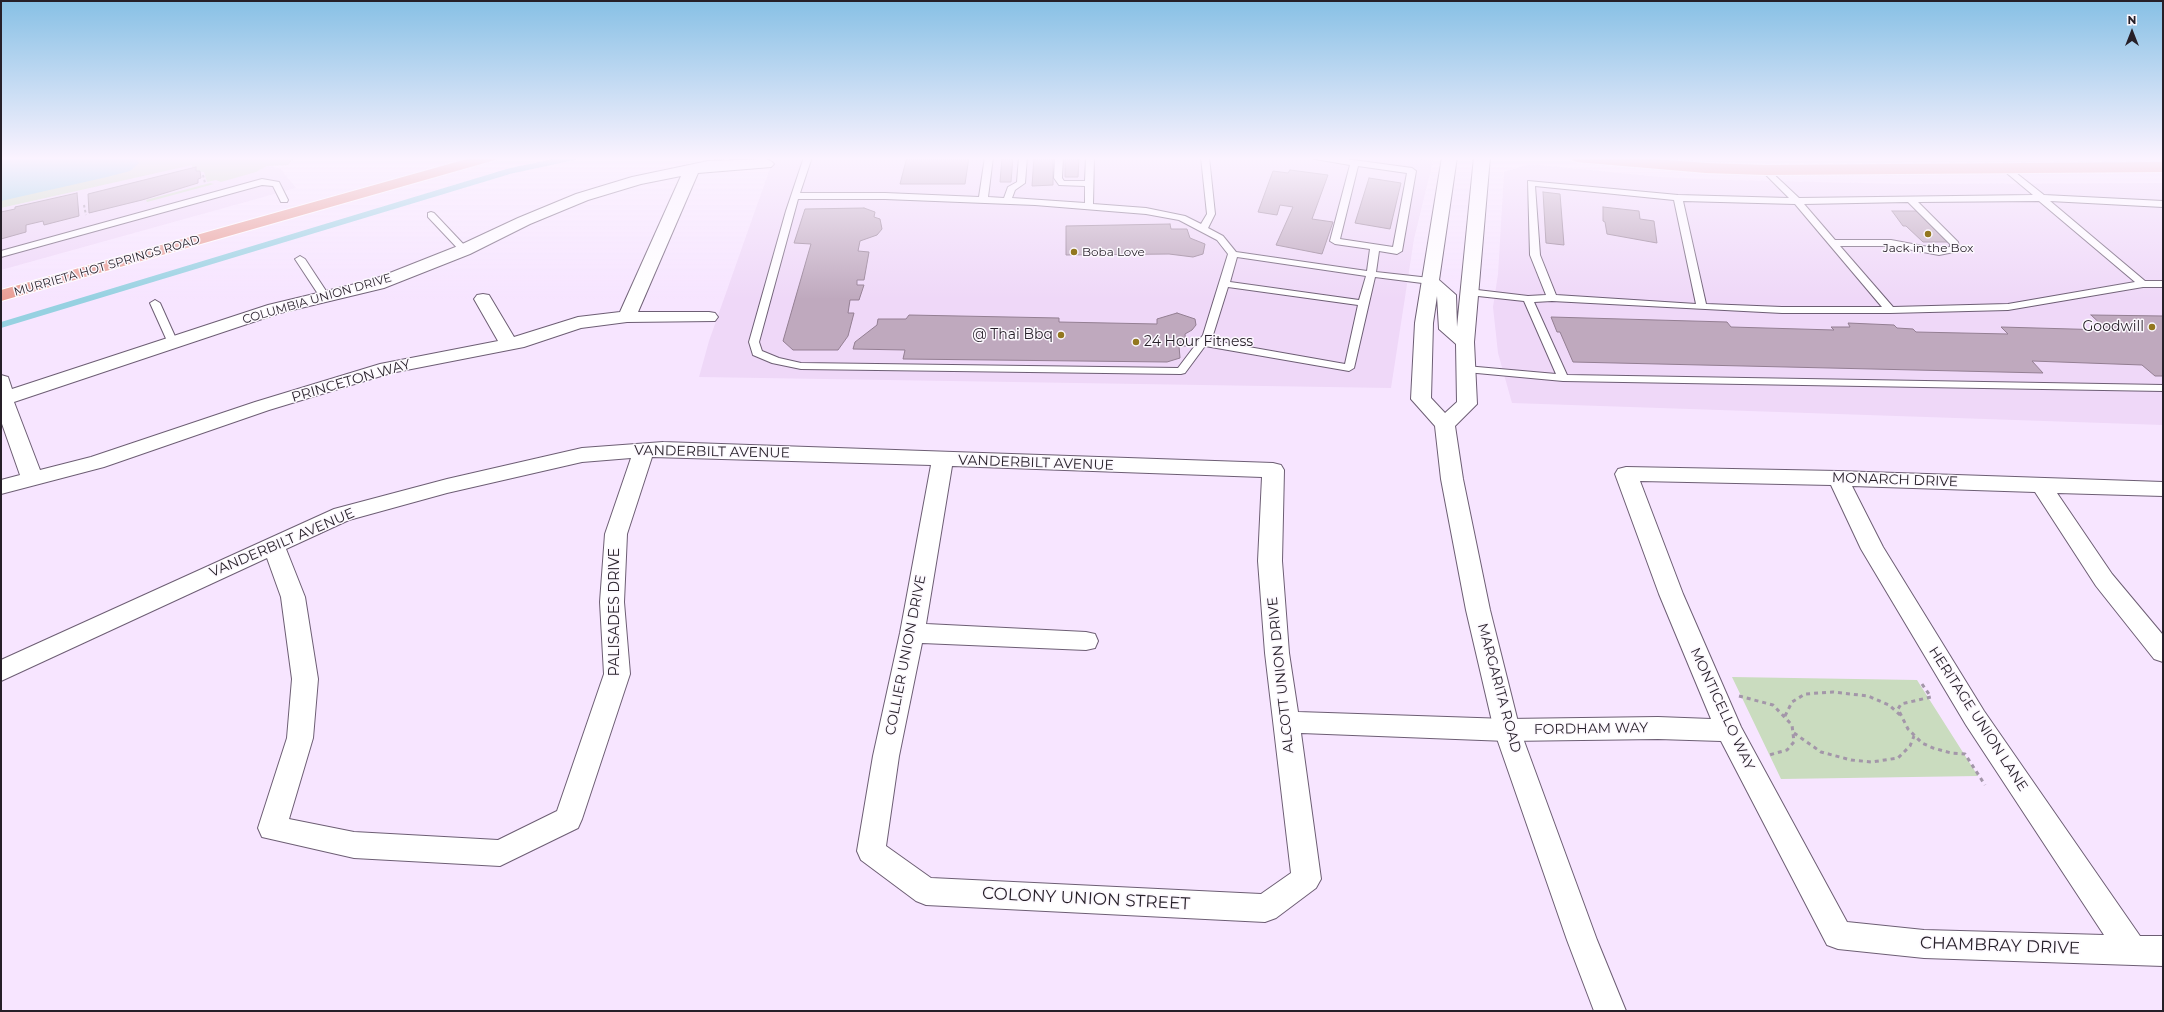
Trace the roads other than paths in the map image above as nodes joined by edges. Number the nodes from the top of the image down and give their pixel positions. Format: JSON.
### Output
{"nodes":[{"id":1,"x":181,"y":204,"type":"edge"},
{"id":2,"x":269,"y":204,"type":"edge"},
{"id":3,"x":324,"y":204,"type":"edge"},
{"id":4,"x":565,"y":204,"type":"edge"},
{"id":5,"x":676,"y":204,"type":"edge"},
{"id":6,"x":793,"y":204,"type":"edge"},
{"id":7,"x":1051,"y":204,"type":"edge"},
{"id":8,"x":1210,"y":204,"type":"edge"},
{"id":9,"x":1344,"y":204,"type":"edge"},
{"id":10,"x":1406,"y":204,"type":"edge"},
{"id":11,"x":1442,"y":204,"type":"edge"},
{"id":12,"x":1477,"y":204,"type":"edge"},
{"id":13,"x":1532,"y":204,"type":"edge"},
{"id":14,"x":1679,"y":204,"type":"edge"},
{"id":15,"x":1801,"y":204,"type":"edge"},
{"id":16,"x":1915,"y":204,"type":"edge"},
{"id":17,"x":2049,"y":204,"type":"edge"},
{"id":18,"x":1089,"y":207,"type":"joint"},
{"id":19,"x":431,"y":215,"type":"dead end"},
{"id":20,"x":1203,"y":229,"type":"junction"},
{"id":21,"x":1834,"y":243,"type":"junction"},
{"id":22,"x":1374,"y":247,"type":"junction"},
{"id":23,"x":464,"y":250,"type":"junction"},
{"id":24,"x":1,"y":254,"type":"edge"},
{"id":25,"x":1233,"y":254,"type":"junction"},
{"id":26,"x":300,"y":259,"type":"dead end"},
{"id":27,"x":1371,"y":274,"type":"junction"},
{"id":28,"x":1,"y":281,"type":"edge"},
{"id":29,"x":1430,"y":281,"type":"junction"},
{"id":30,"x":1225,"y":284,"type":"junction"},
{"id":31,"x":2144,"y":284,"type":"junction"},
{"id":32,"x":2163,"y":284,"type":"edge"},
{"id":33,"x":1469,"y":292,"type":"junction"},
{"id":34,"x":1,"y":296,"type":"edge"},
{"id":35,"x":325,"y":297,"type":"junction"},
{"id":36,"x":1552,"y":298,"type":"junction"},
{"id":37,"x":484,"y":299,"type":"dead end"},
{"id":38,"x":1528,"y":299,"type":"junction"},
{"id":39,"x":155,"y":303,"type":"dead end"},
{"id":40,"x":1363,"y":303,"type":"junction"},
{"id":41,"x":1702,"y":307,"type":"junction"},
{"id":42,"x":1890,"y":310,"type":"junction"},
{"id":43,"x":626,"y":317,"type":"junction"},
{"id":44,"x":709,"y":317,"type":"dead end"},
{"id":45,"x":1203,"y":342,"type":"junction"},
{"id":46,"x":1465,"y":342,"type":"junction"},
{"id":47,"x":173,"y":343,"type":"junction"},
{"id":48,"x":509,"y":344,"type":"junction"},
{"id":49,"x":1466,"y":369,"type":"junction"},
{"id":50,"x":1564,"y":378,"type":"junction"},
{"id":51,"x":2163,"y":388,"type":"edge"},
{"id":52,"x":2,"y":390,"type":"edge"},
{"id":53,"x":1445,"y":424,"type":"junction"},
{"id":54,"x":644,"y":450,"type":"junction"},
{"id":55,"x":942,"y":460,"type":"junction"},
{"id":56,"x":1273,"y":470,"type":"joint"},
{"id":57,"x":1626,"y":474,"type":"joint"},
{"id":58,"x":32,"y":478,"type":"junction"},
{"id":59,"x":1838,"y":478,"type":"junction"},
{"id":60,"x":2041,"y":485,"type":"junction"},
{"id":61,"x":1,"y":487,"type":"edge"},
{"id":62,"x":2163,"y":489,"type":"edge"},
{"id":63,"x":273,"y":545,"type":"junction"},
{"id":64,"x":912,"y":633,"type":"junction"},
{"id":65,"x":1086,"y":640,"type":"dead end"},
{"id":66,"x":2163,"y":652,"type":"edge"},
{"id":67,"x":1,"y":671,"type":"edge"},
{"id":68,"x":1286,"y":722,"type":"junction"},
{"id":69,"x":1507,"y":730,"type":"junction"},
{"id":70,"x":1729,"y":730,"type":"junction"},
{"id":71,"x":871,"y":851,"type":"joint"},
{"id":72,"x":1306,"y":879,"type":"joint"},
{"id":73,"x":1838,"y":934,"type":"joint"},
{"id":74,"x":2132,"y":950,"type":"junction"},
{"id":75,"x":2163,"y":951,"type":"edge"},
{"id":76,"x":1610,"y":1011,"type":"edge"}],
"edges":[{"from":1,"to":24,"type":"lane"},
{"from":2,"to":28,"type":"main road","name":"MURRIETA HOT SPRINGS ROAD"},
{"from":3,"to":34,"type":"main road","name":"MURRIETA HOT SPRINGS ROAD"},
{"from":4,"to":23,"type":"street","name":"COLUMBIA UNION DRIVE"},
{"from":5,"to":43,"type":"street"},
{"from":6,"to":45,"type":"lane"},
{"from":7,"to":18,"type":"lane"},
{"from":8,"to":20,"type":"lane"},
{"from":9,"to":22,"type":"lane"},
{"from":10,"to":22,"type":"lane"},
{"from":11,"to":29,"type":"street"},
{"from":12,"to":33,"type":"street"},
{"from":13,"to":36,"type":"lane"},
{"from":14,"to":41,"type":"lane"},
{"from":15,"to":21,"type":"lane"},
{"from":16,"to":21,"type":"lane"},
{"from":17,"to":31,"type":"lane"},
{"from":18,"to":20,"type":"lane"},
{"from":19,"to":23,"type":"lane"},
{"from":20,"to":25,"type":"lane"},
{"from":21,"to":42,"type":"lane"},
{"from":22,"to":27,"type":"lane"},
{"from":23,"to":35,"type":"street","name":"COLUMBIA UNION DRIVE"},
{"from":25,"to":27,"type":"lane"},
{"from":25,"to":30,"type":"lane"},
{"from":26,"to":35,"type":"lane"},
{"from":27,"to":29,"type":"lane"},
{"from":27,"to":40,"type":"lane"},
{"from":29,"to":46,"type":"street"},
{"from":29,"to":53,"type":"street"},
{"from":30,"to":40,"type":"lane"},
{"from":30,"to":45,"type":"lane"},
{"from":31,"to":32,"type":"lane"},
{"from":31,"to":42,"type":"lane"},
{"from":33,"to":38,"type":"lane"},
{"from":33,"to":46,"type":"street"},
{"from":35,"to":47,"type":"street","name":"COLUMBIA UNION DRIVE"},
{"from":36,"to":38,"type":"lane"},
{"from":36,"to":41,"type":"lane"},
{"from":37,"to":48,"type":"street"},
{"from":38,"to":50,"type":"lane"},
{"from":39,"to":47,"type":"lane"},
{"from":40,"to":45,"type":"lane"},
{"from":41,"to":42,"type":"lane"},
{"from":43,"to":44,"type":"street","name":"PRINCETON WAY"},
{"from":43,"to":48,"type":"street","name":"PRINCETON WAY"},
{"from":46,"to":49,"type":"street"},
{"from":47,"to":52,"type":"street","name":"COLUMBIA UNION DRIVE"},
{"from":48,"to":58,"type":"street","name":"PRINCETON WAY"},
{"from":49,"to":50,"type":"lane"},
{"from":49,"to":53,"type":"street"},
{"from":50,"to":51,"type":"lane"},
{"from":52,"to":58,"type":"street"},
{"from":53,"to":69,"type":"street","name":"MARGARITA ROAD"},
{"from":54,"to":55,"type":"street","name":"VANDERBILT AVENUE"},
{"from":54,"to":63,"type":"street","name":"VANDERBILT AVENUE"},
{"from":54,"to":63,"type":"street","name":"PALISADES DRIVE"},
{"from":55,"to":56,"type":"street","name":"VANDERBILT AVENUE"},
{"from":55,"to":64,"type":"street","name":"COLLIER UNION DRIVE"},
{"from":56,"to":68,"type":"street","name":"ALCOTT UNION DRIVE"},
{"from":57,"to":59,"type":"street","name":"MONARCH DRIVE"},
{"from":57,"to":70,"type":"street","name":"MONTICELLO WAY"},
{"from":58,"to":61,"type":"street","name":"PRINCETON WAY"},
{"from":59,"to":60,"type":"street","name":"MONARCH DRIVE"},
{"from":59,"to":74,"type":"street","name":"HERITAGE UNION LANE"},
{"from":60,"to":62,"type":"street","name":"MONARCH DRIVE"},
{"from":60,"to":66,"type":"street"},
{"from":63,"to":67,"type":"street","name":"VANDERBILT AVENUE"},
{"from":64,"to":65,"type":"street"},
{"from":64,"to":71,"type":"street","name":"COLLIER UNION DRIVE"},
{"from":68,"to":69,"type":"street","name":"FORDHAM WAY"},
{"from":68,"to":72,"type":"street","name":"ALCOTT UNION DRIVE"},
{"from":69,"to":70,"type":"street","name":"FORDHAM WAY"},
{"from":69,"to":76,"type":"street","name":"MARGARITA ROAD"},
{"from":70,"to":73,"type":"street","name":"MONTICELLO WAY"},
{"from":71,"to":72,"type":"street","name":"COLONY UNION STREET"},
{"from":73,"to":74,"type":"street","name":"CHAMBRAY DRIVE"},
{"from":74,"to":75,"type":"street","name":"CHAMBRAY DRIVE"}]}
